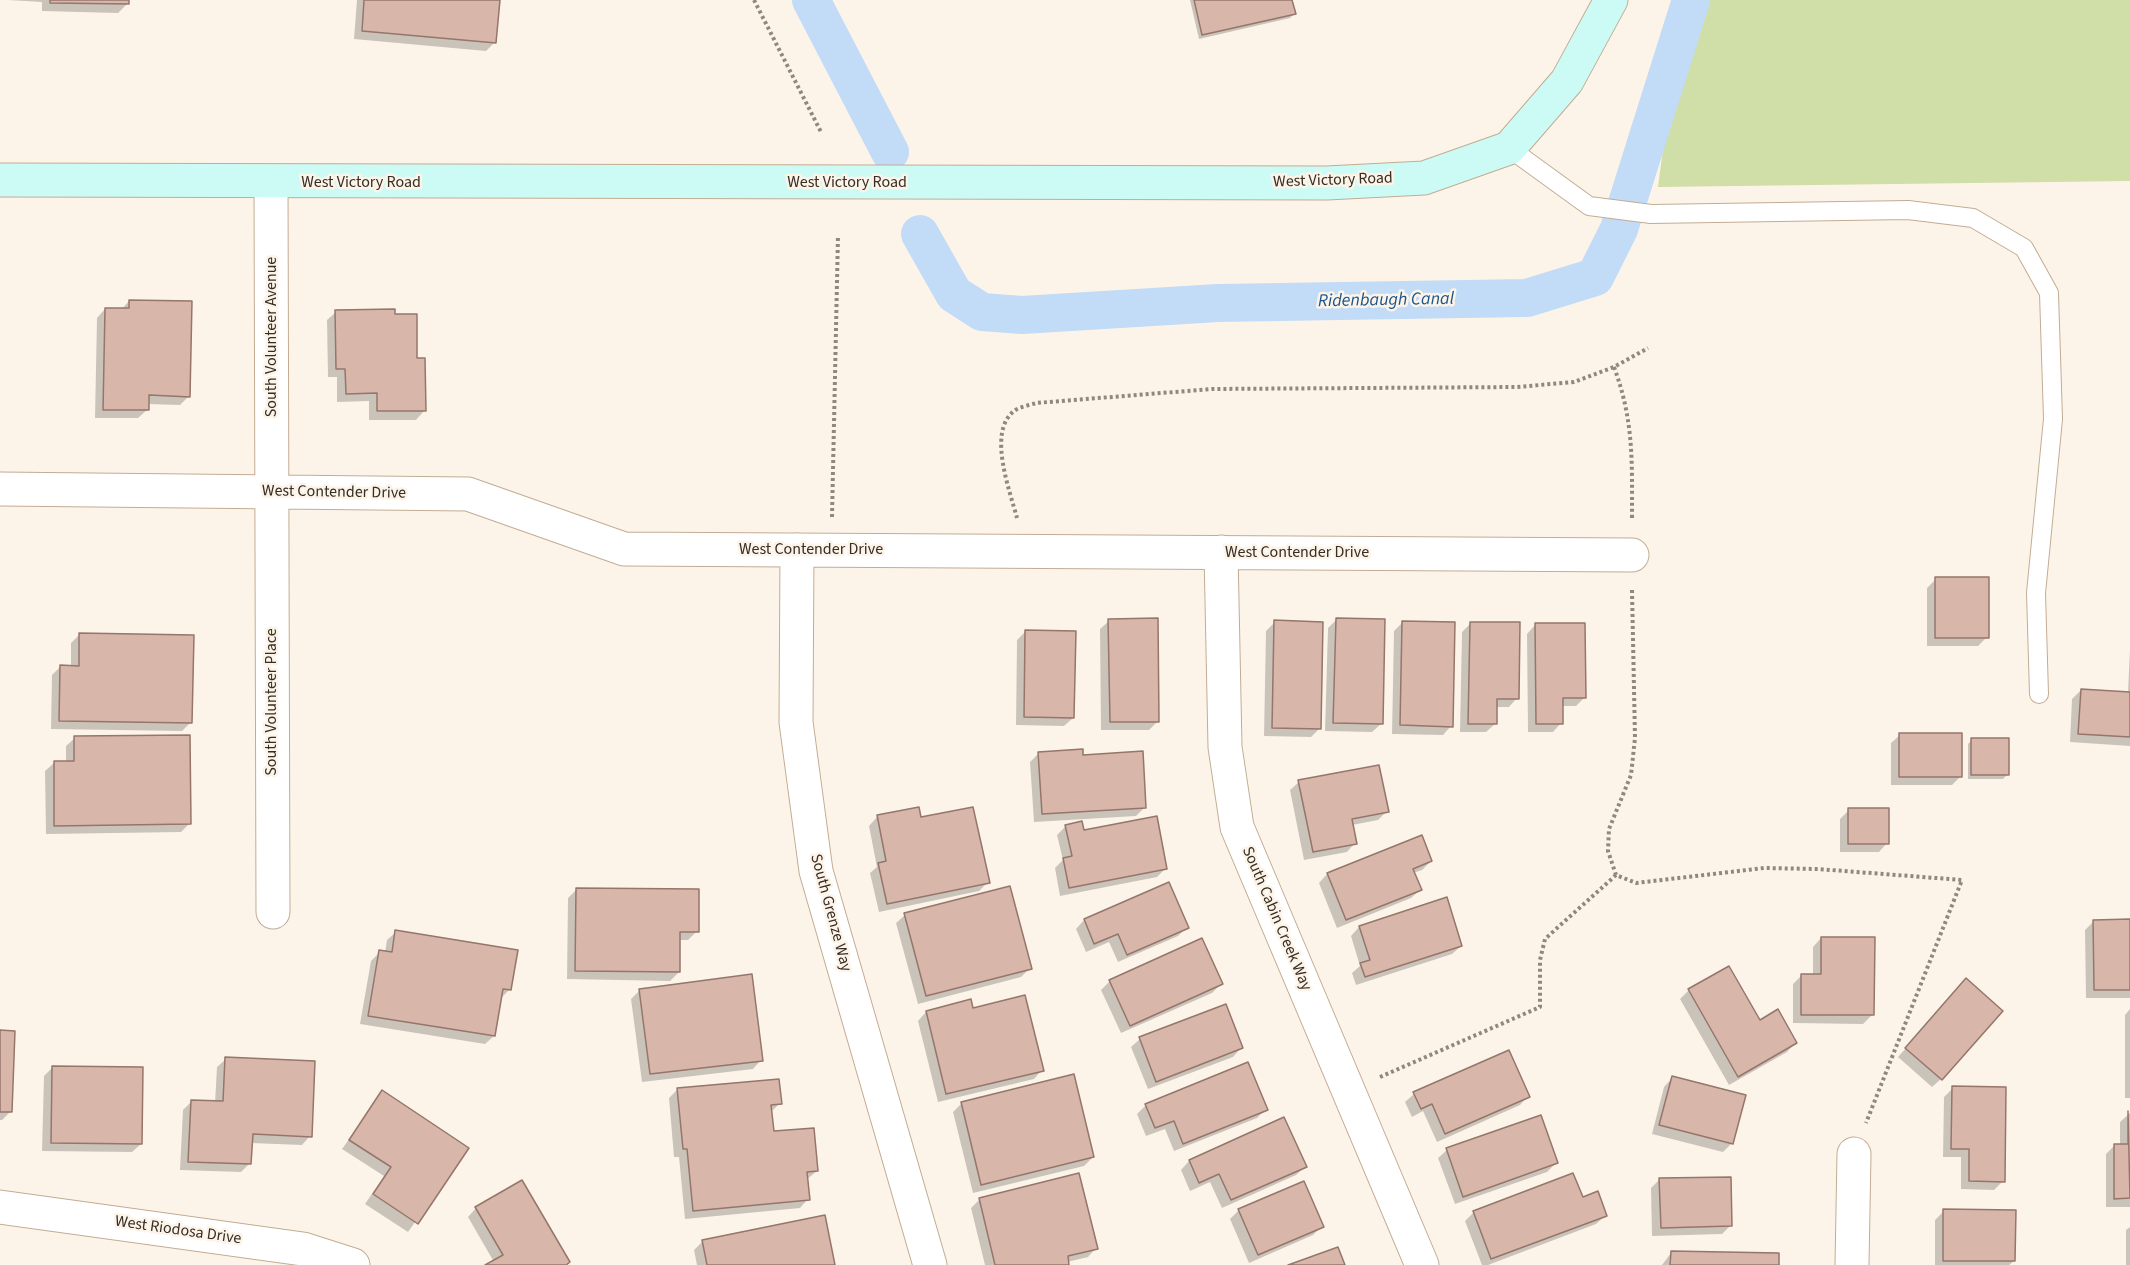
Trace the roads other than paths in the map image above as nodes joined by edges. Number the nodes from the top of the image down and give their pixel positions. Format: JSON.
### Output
{"nodes":[{"id":1,"x":1611,"y":0,"type":"edge"},
{"id":2,"x":1509,"y":148,"type":"junction"},
{"id":3,"x":0,"y":180,"type":"edge"},
{"id":4,"x":271,"y":182,"type":"junction"},
{"id":5,"x":0,"y":489,"type":"edge"},
{"id":6,"x":272,"y":492,"type":"junction"},
{"id":7,"x":797,"y":550,"type":"junction"},
{"id":8,"x":1221,"y":552,"type":"junction"},
{"id":9,"x":1632,"y":555,"type":"road end"},
{"id":10,"x":2039,"y":694,"type":"dead end"},
{"id":11,"x":273,"y":912,"type":"dead end"},
{"id":12,"x":1854,"y":1154,"type":"road end"},
{"id":13,"x":0,"y":1207,"type":"edge"},
{"id":14,"x":353,"y":1265,"type":"edge"},
{"id":15,"x":930,"y":1265,"type":"edge"},
{"id":16,"x":1422,"y":1265,"type":"edge"},
{"id":17,"x":1852,"y":1265,"type":"edge"}],
"edges":[{"from":1,"to":2,"type":"main road","name":"West Victory Road"},
{"from":2,"to":4,"type":"main road","name":"West Victory Road"},
{"from":2,"to":10,"type":"lane"},
{"from":3,"to":4,"type":"main road","name":"West Victory Road"},
{"from":4,"to":6,"type":"street","name":"South Volunteer Avenue"},
{"from":5,"to":6,"type":"street","name":"West Contender Drive"},
{"from":6,"to":7,"type":"street","name":"West Contender Drive"},
{"from":6,"to":11,"type":"street","name":"South Volunteer Place"},
{"from":7,"to":8,"type":"street","name":"West Contender Drive"},
{"from":7,"to":15,"type":"street","name":"South Grenze Way"},
{"from":8,"to":9,"type":"street","name":"West Contender Drive"},
{"from":8,"to":16,"type":"street","name":"South Cabin Creek Way"},
{"from":12,"to":17,"type":"street"},
{"from":13,"to":14,"type":"street","name":"West Riodosa Drive"}]}
